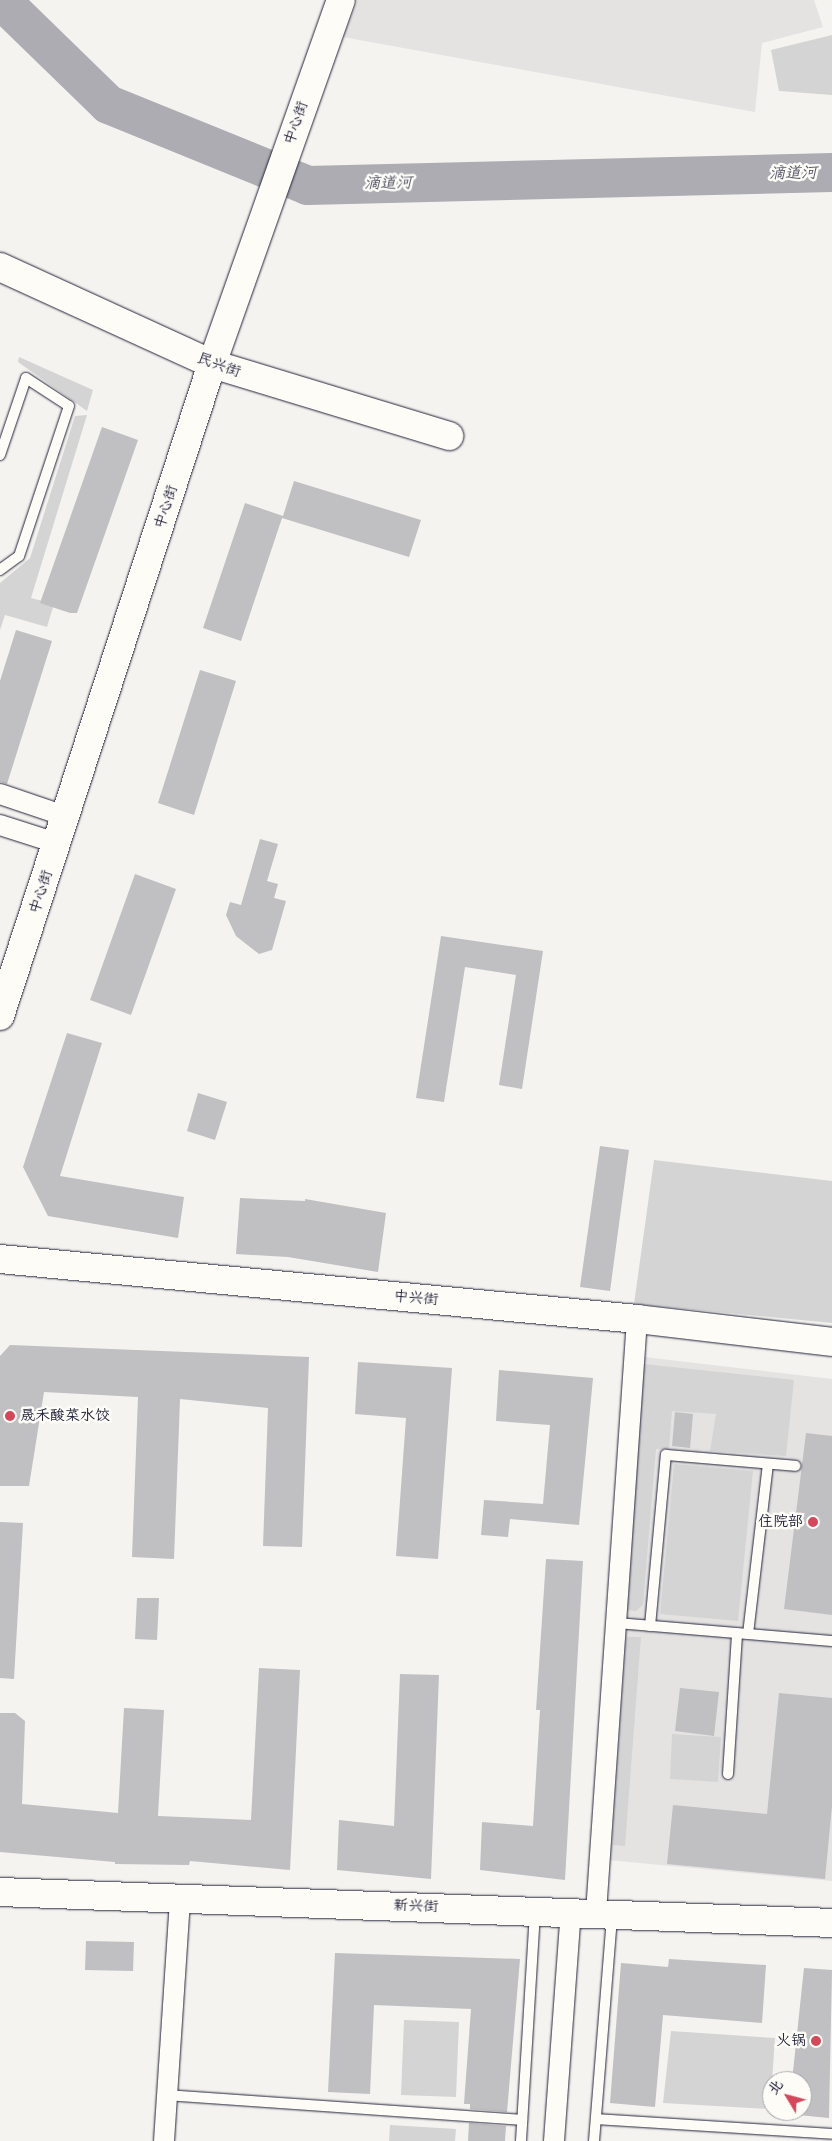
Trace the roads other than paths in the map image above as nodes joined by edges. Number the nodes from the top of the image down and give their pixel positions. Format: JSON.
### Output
{"nodes":[{"id":1,"x":342,"y":0,"type":"edge"},
{"id":2,"x":0,"y":268,"type":"edge"},
{"id":3,"x":212,"y":364,"type":"junction"},
{"id":4,"x":449,"y":436,"type":"dead end"},
{"id":5,"x":0,"y":455,"type":"edge"},
{"id":6,"x":0,"y":570,"type":"edge"},
{"id":7,"x":0,"y":794,"type":"edge"},
{"id":8,"x":65,"y":816,"type":"junction"},
{"id":9,"x":0,"y":825,"type":"edge"},
{"id":10,"x":56,"y":843,"type":"junction"},
{"id":11,"x":0,"y":1016,"type":"edge"},
{"id":12,"x":0,"y":1259,"type":"edge"},
{"id":13,"x":638,"y":1319,"type":"junction"},
{"id":14,"x":832,"y":1342,"type":"edge"},
{"id":15,"x":768,"y":1464,"type":"junction"},
{"id":16,"x":796,"y":1466,"type":"dead end"},
{"id":17,"x":616,"y":1623,"type":"junction"},
{"id":18,"x":650,"y":1626,"type":"junction"},
{"id":19,"x":743,"y":1634,"type":"junction"},
{"id":20,"x":832,"y":1641,"type":"edge"},
{"id":21,"x":728,"y":1774,"type":"dead end"},
{"id":22,"x":0,"y":1892,"type":"edge"},
{"id":23,"x":180,"y":1898,"type":"junction"},
{"id":24,"x":535,"y":1910,"type":"junction"},
{"id":25,"x":593,"y":1913,"type":"junction"},
{"id":26,"x":832,"y":1923,"type":"edge"},
{"id":27,"x":167,"y":2095,"type":"junction"},
{"id":28,"x":596,"y":2119,"type":"junction"},
{"id":29,"x":522,"y":2120,"type":"junction"},
{"id":30,"x":832,"y":2134,"type":"edge"},
{"id":31,"x":164,"y":2141,"type":"edge"},
{"id":32,"x":521,"y":2141,"type":"edge"},
{"id":33,"x":554,"y":2141,"type":"edge"},
{"id":34,"x":594,"y":2141,"type":"edge"}],
"edges":[{"from":1,"to":3,"type":"street","name":"中心街"},
{"from":2,"to":3,"type":"street","name":"民兴街"},
{"from":3,"to":4,"type":"street","name":"民兴街"},
{"from":3,"to":8,"type":"street","name":"中心街"},
{"from":5,"to":6,"type":"lane"},
{"from":7,"to":8,"type":"street"},
{"from":8,"to":10,"type":"street","name":"中心街"},
{"from":9,"to":10,"type":"street"},
{"from":10,"to":11,"type":"street","name":"中心街"},
{"from":12,"to":13,"type":"street","name":"中兴街"},
{"from":13,"to":14,"type":"street","name":"中兴街"},
{"from":13,"to":17,"type":"street"},
{"from":15,"to":16,"type":"lane"},
{"from":15,"to":18,"type":"lane"},
{"from":15,"to":19,"type":"lane"},
{"from":17,"to":18,"type":"lane"},
{"from":17,"to":25,"type":"street"},
{"from":18,"to":19,"type":"lane"},
{"from":19,"to":20,"type":"lane"},
{"from":19,"to":21,"type":"lane"},
{"from":22,"to":23,"type":"street","name":"新兴街"},
{"from":23,"to":24,"type":"street","name":"新兴街"},
{"from":23,"to":27,"type":"street"},
{"from":24,"to":25,"type":"street","name":"新兴街"},
{"from":24,"to":29,"type":"lane"},
{"from":25,"to":26,"type":"street","name":"新兴街"},
{"from":25,"to":28,"type":"lane"},
{"from":25,"to":33,"type":"street"},
{"from":27,"to":29,"type":"lane"},
{"from":27,"to":31,"type":"street"},
{"from":28,"to":30,"type":"lane"},
{"from":28,"to":34,"type":"lane"},
{"from":29,"to":32,"type":"lane"}]}
